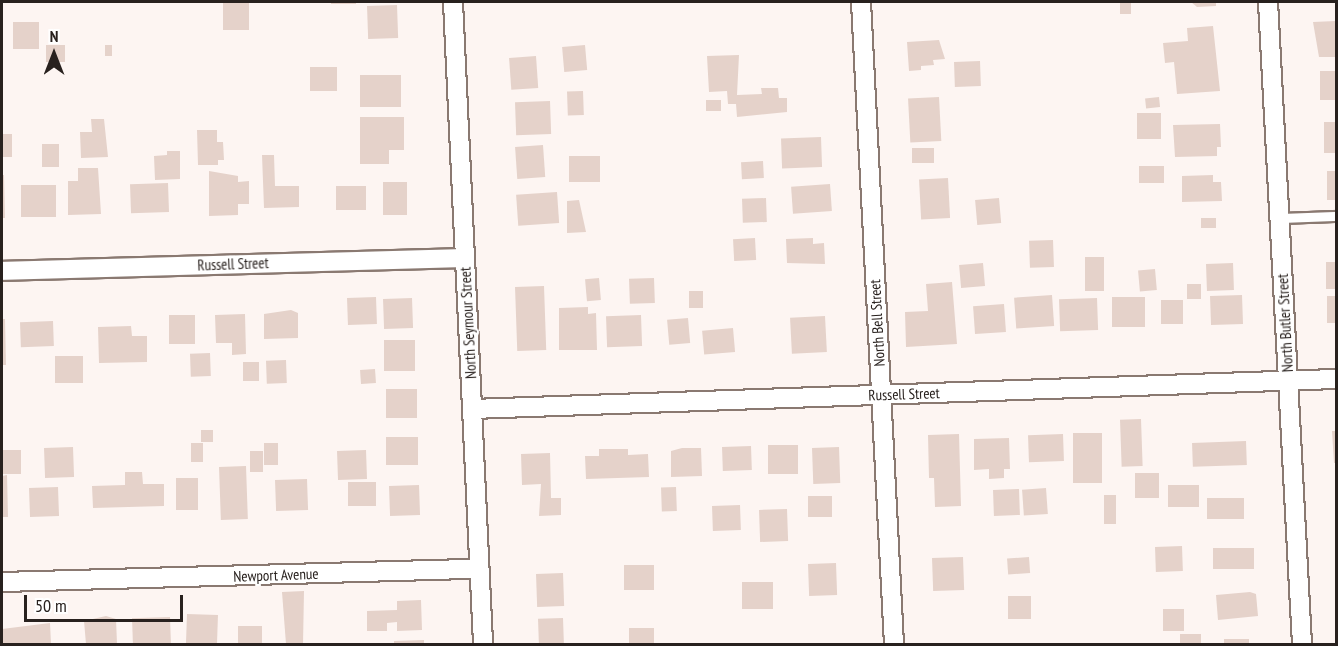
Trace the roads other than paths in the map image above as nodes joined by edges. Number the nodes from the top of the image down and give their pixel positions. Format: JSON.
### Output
{"nodes":[{"id":1,"x":453,"y":2,"type":"edge"},
{"id":2,"x":861,"y":2,"type":"edge"},
{"id":3,"x":1268,"y":2,"type":"edge"},
{"id":4,"x":1336,"y":216,"type":"edge"},
{"id":5,"x":1280,"y":218,"type":"junction"},
{"id":6,"x":465,"y":258,"type":"junction"},
{"id":7,"x":2,"y":271,"type":"edge"},
{"id":8,"x":1336,"y":379,"type":"edge"},
{"id":9,"x":1288,"y":381,"type":"junction"},
{"id":10,"x":881,"y":394,"type":"junction"},
{"id":11,"x":472,"y":409,"type":"junction"},
{"id":12,"x":479,"y":569,"type":"junction"},
{"id":13,"x":2,"y":582,"type":"edge"},
{"id":14,"x":483,"y":645,"type":"edge"},
{"id":15,"x":894,"y":645,"type":"edge"},
{"id":16,"x":1302,"y":645,"type":"edge"}],
"edges":[{"from":1,"to":6,"type":"street","name":"North Seymour Street"},
{"from":2,"to":10,"type":"street","name":"North Bell Street"},
{"from":3,"to":5,"type":"street","name":"North Butler Street"},
{"from":4,"to":5,"type":"lane"},
{"from":5,"to":9,"type":"street","name":"North Butler Street"},
{"from":6,"to":7,"type":"street","name":"Russell Street"},
{"from":6,"to":11,"type":"street","name":"North Seymour Street"},
{"from":8,"to":9,"type":"street","name":"Russell Street"},
{"from":9,"to":10,"type":"street","name":"Russell Street"},
{"from":9,"to":16,"type":"street","name":"North Butler Street"},
{"from":10,"to":11,"type":"street","name":"Russell Street"},
{"from":10,"to":15,"type":"street","name":"North Bell Street"},
{"from":11,"to":12,"type":"street","name":"North Seymour Street"},
{"from":12,"to":13,"type":"street","name":"Newport Avenue"},
{"from":12,"to":14,"type":"street","name":"North Seymour Street"}]}
